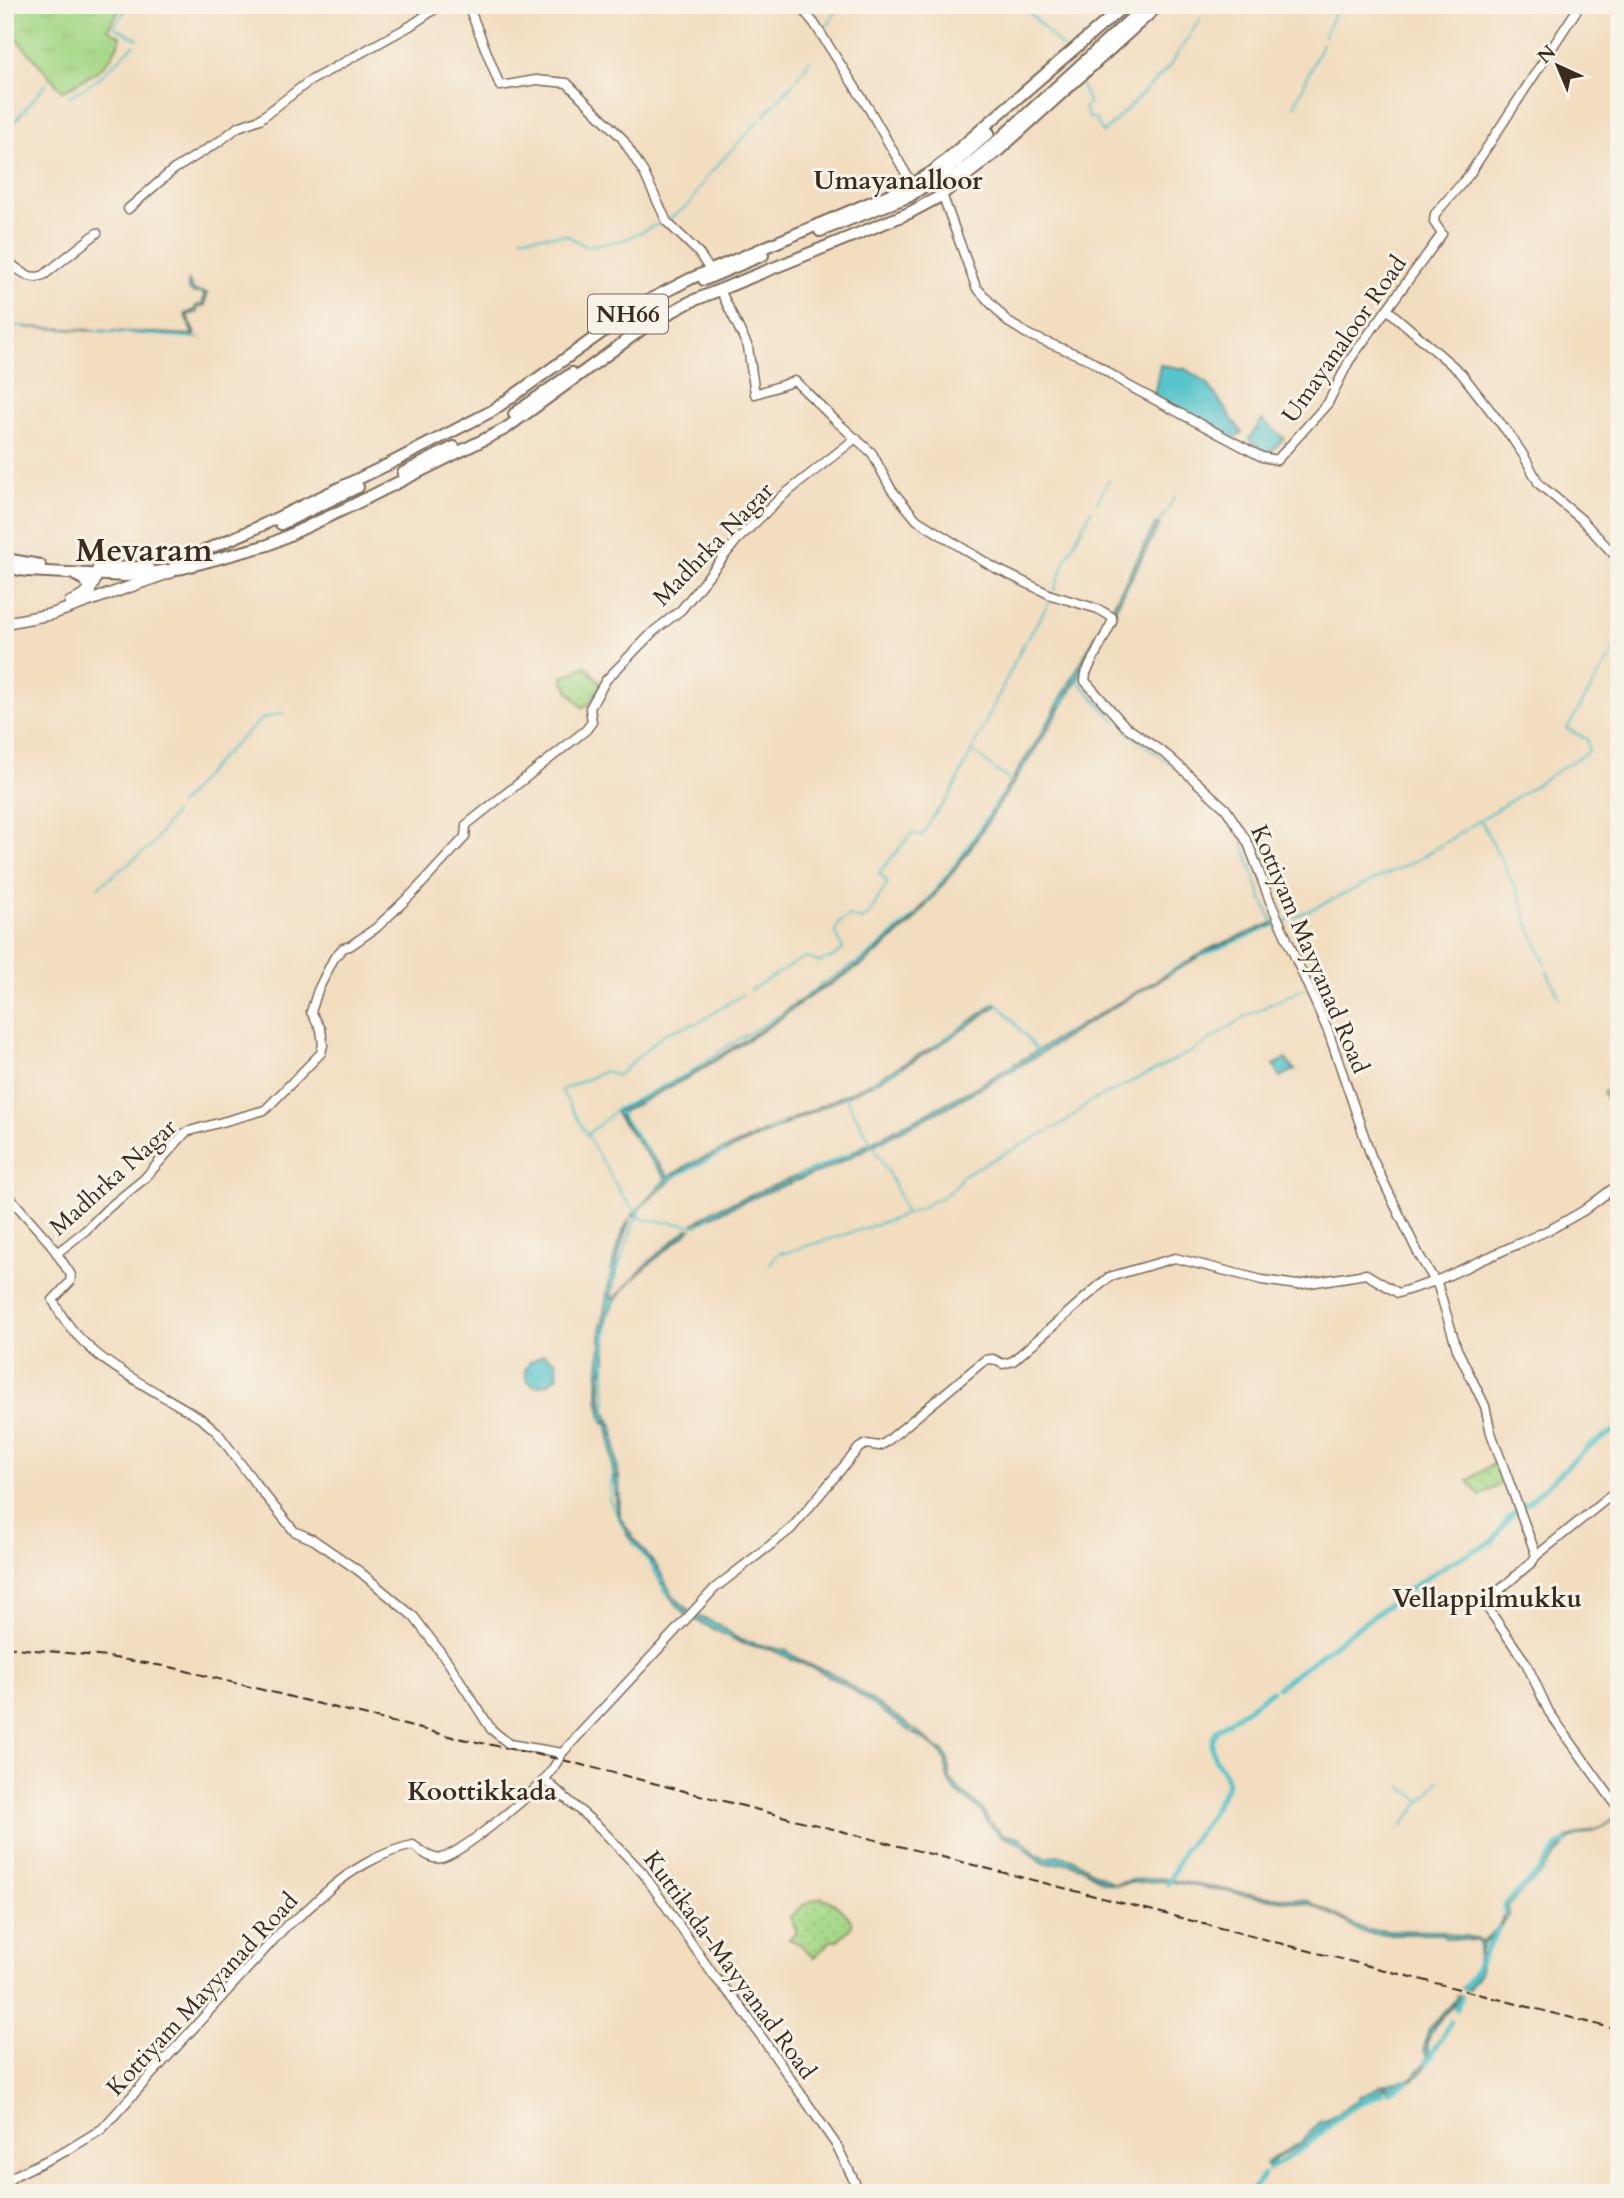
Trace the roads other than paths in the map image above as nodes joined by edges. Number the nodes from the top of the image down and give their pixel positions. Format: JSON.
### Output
{"nodes":[{"id":1,"x":441,"y":5,"type":"edge"},
{"id":2,"x":468,"y":5,"type":"edge"},
{"id":3,"x":799,"y":5,"type":"edge"},
{"id":4,"x":1125,"y":5,"type":"edge"},
{"id":5,"x":1135,"y":5,"type":"edge"},
{"id":6,"x":1146,"y":5,"type":"edge"},
{"id":7,"x":1160,"y":5,"type":"edge"},
{"id":8,"x":1580,"y":5,"type":"edge"},
{"id":9,"x":912,"y":184,"type":"junction"},
{"id":10,"x":942,"y":194,"type":"junction"},
{"id":11,"x":128,"y":209,"type":"dead end"},
{"id":12,"x":97,"y":233,"type":"dead end"},
{"id":13,"x":5,"y":259,"type":"edge"},
{"id":14,"x":710,"y":270,"type":"junction"},
{"id":15,"x":720,"y":290,"type":"junction"},
{"id":16,"x":1388,"y":310,"type":"junction"},
{"id":17,"x":856,"y":438,"type":"junction"},
{"id":18,"x":235,"y":538,"type":"junction"},
{"id":19,"x":245,"y":551,"type":"junction"},
{"id":20,"x":5,"y":559,"type":"edge"},
{"id":21,"x":1619,"y":560,"type":"edge"},
{"id":22,"x":5,"y":567,"type":"edge"},
{"id":23,"x":183,"y":568,"type":"junction"},
{"id":24,"x":100,"y":573,"type":"junction"},
{"id":25,"x":73,"y":574,"type":"junction"},
{"id":26,"x":90,"y":597,"type":"junction"},
{"id":27,"x":5,"y":623,"type":"edge"},
{"id":28,"x":1619,"y":1184,"type":"edge"},
{"id":29,"x":5,"y":1192,"type":"edge"},
{"id":30,"x":57,"y":1252,"type":"junction"},
{"id":31,"x":1436,"y":1282,"type":"junction"},
{"id":32,"x":1619,"y":1489,"type":"edge"},
{"id":33,"x":1536,"y":1556,"type":"junction"},
{"id":34,"x":562,"y":1754,"type":"junction"},
{"id":35,"x":545,"y":1780,"type":"junction"},
{"id":36,"x":1619,"y":1810,"type":"edge"},
{"id":37,"x":5,"y":2183,"type":"edge"},
{"id":38,"x":860,"y":2193,"type":"edge"}],
"edges":[{"from":1,"to":11,"type":"street"},
{"from":2,"to":14,"type":"street"},
{"from":3,"to":9,"type":"street"},
{"from":4,"to":9,"type":"highway","number":"NH66"},
{"from":5,"to":18,"type":"highway"},
{"from":6,"to":19,"type":"highway"},
{"from":7,"to":10,"type":"highway","number":"NH66"},
{"from":8,"to":16,"type":"street","name":"Umayanaloor Road"},
{"from":9,"to":14,"type":"highway","number":"NH66"},
{"from":10,"to":15,"type":"highway","number":"NH66"},
{"from":10,"to":16,"type":"street","name":"Umayanaloor Road"},
{"from":12,"to":13,"type":"street"},
{"from":14,"to":18,"type":"highway","number":"NH66"},
{"from":15,"to":17,"type":"street","name":"Kottiyam Mayyanad Road"},
{"from":15,"to":19,"type":"highway","number":"NH66"},
{"from":16,"to":21,"type":"street"},
{"from":17,"to":30,"type":"street","name":"Madhrka Nagar"},
{"from":17,"to":31,"type":"street","name":"Kottiyam Mayyanad Road"},
{"from":18,"to":24,"type":"highway","number":"NH66"},
{"from":19,"to":23,"type":"highway","number":"NH66"},
{"from":20,"to":24,"type":"highway","number":"NH66"},
{"from":22,"to":25,"type":"highway","number":"NH66"},
{"from":23,"to":24,"type":"highway","number":"NH66"},
{"from":23,"to":26,"type":"main road"},
{"from":24,"to":25,"type":"highway","number":"NH66"},
{"from":24,"to":26,"type":"main road"},
{"from":25,"to":26,"type":"highway"},
{"from":26,"to":27,"type":"main road"},
{"from":28,"to":31,"type":"street","name":"Kottiyam Mayyanad Road"},
{"from":29,"to":30,"type":"street"},
{"from":30,"to":34,"type":"street"},
{"from":31,"to":33,"type":"street","name":"Kottiyam Mayyanad Road"},
{"from":31,"to":34,"type":"street","name":"Kottiyam Mayyanad Road"},
{"from":32,"to":33,"type":"street"},
{"from":33,"to":36,"type":"street"},
{"from":34,"to":35,"type":"street","name":"Kottiyam Mayyanad Road"},
{"from":35,"to":37,"type":"street","name":"Kottiyam Mayyanad Road"},
{"from":35,"to":38,"type":"street","name":"Kuttikada-Mayyanad Road"}]}
